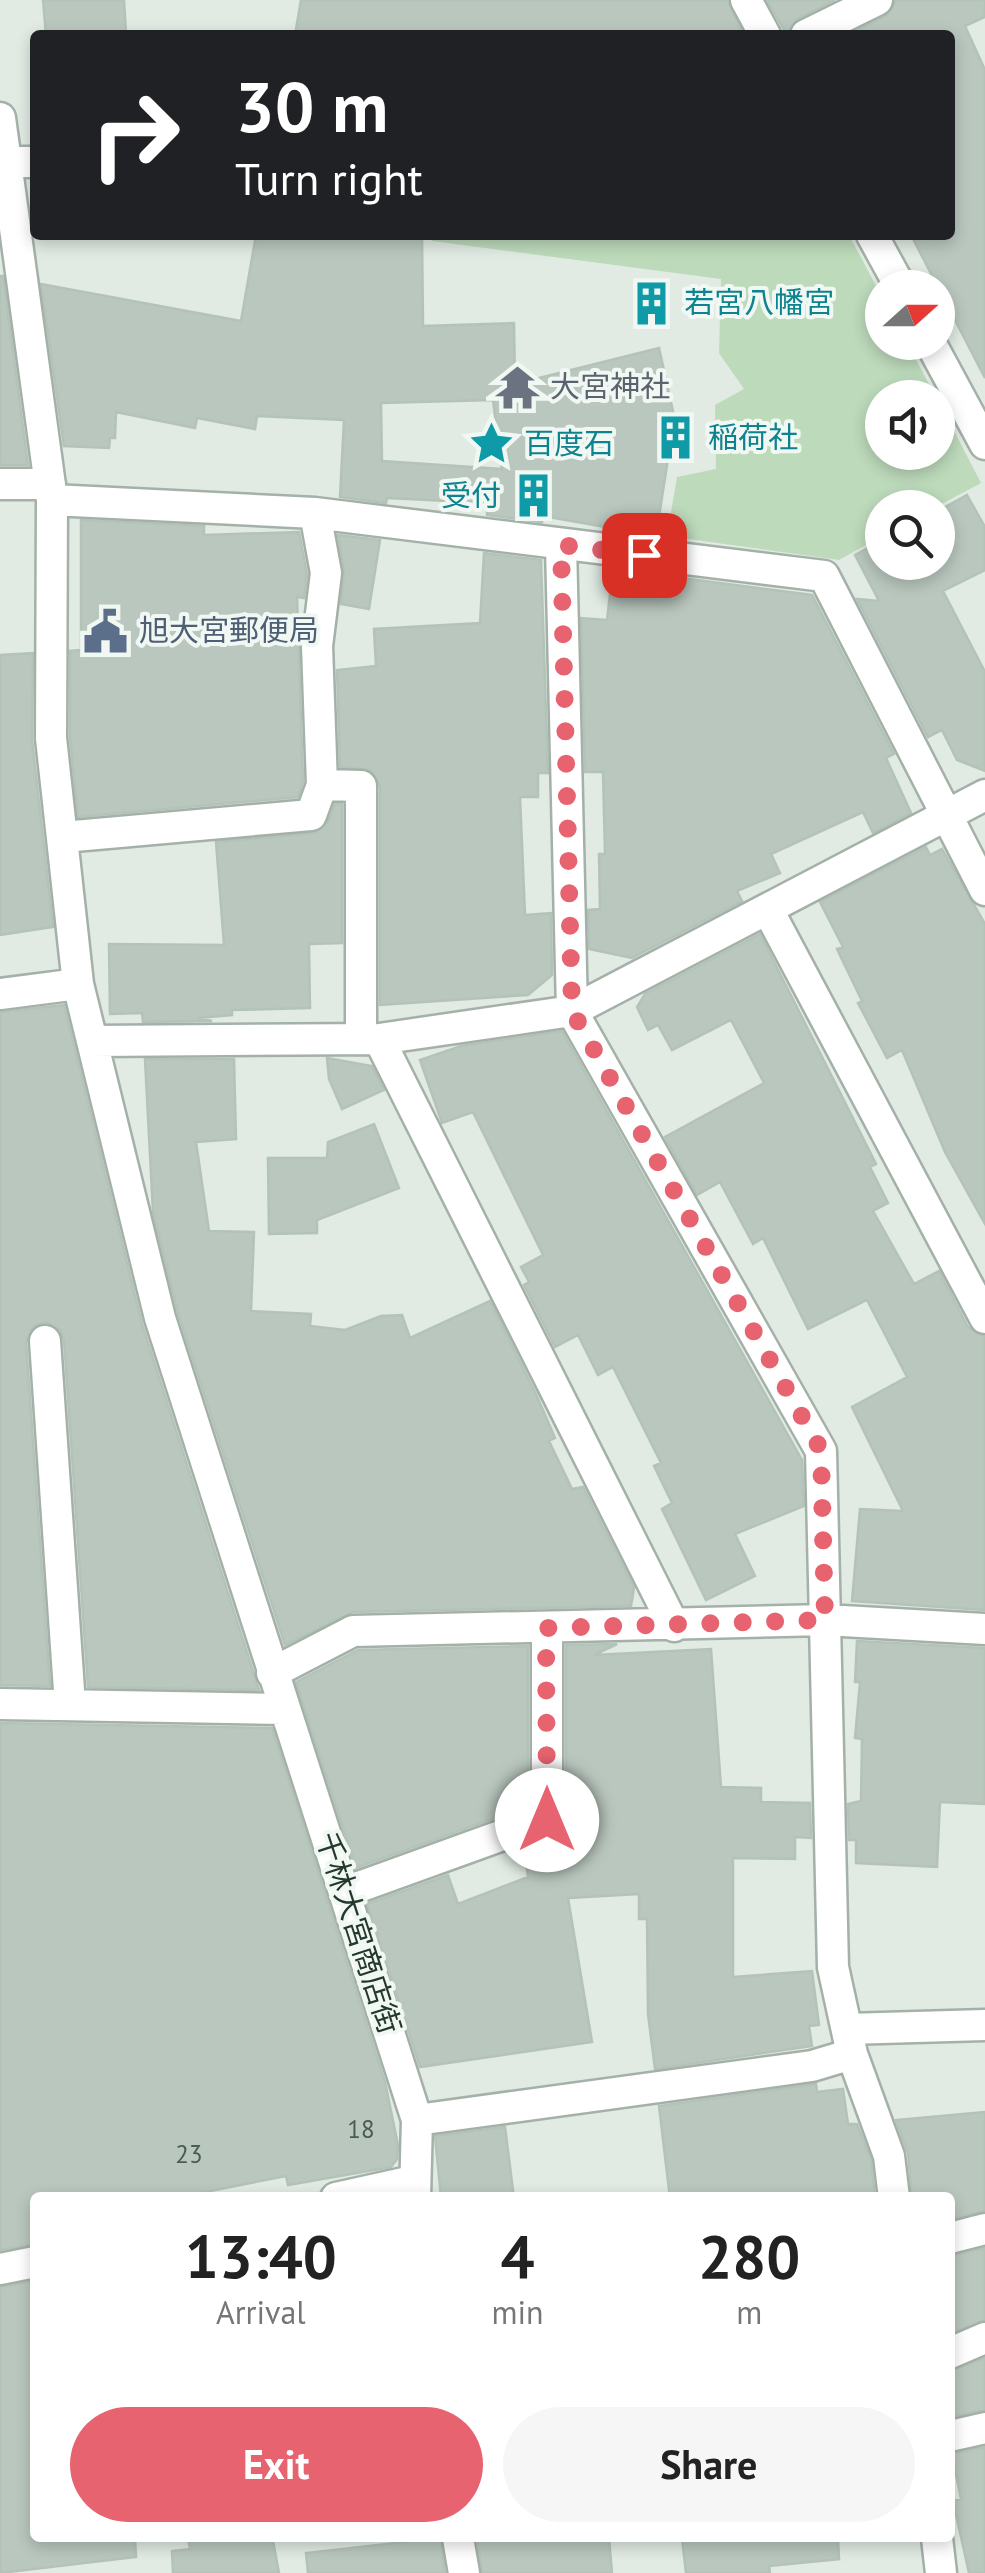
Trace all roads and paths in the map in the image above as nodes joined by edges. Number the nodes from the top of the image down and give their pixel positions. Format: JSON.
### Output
{"nodes":[{"id":1,"x":746,"y":0,"type":"edge"},
{"id":2,"x":877,"y":0,"type":"edge"},
{"id":3,"x":761,"y":30,"type":"edge"},
{"id":4,"x":816,"y":30,"type":"edge"},
{"id":5,"x":0,"y":118,"type":"edge"},
{"id":6,"x":14,"y":162,"type":"edge"},
{"id":7,"x":875,"y":240,"type":"edge"},
{"id":8,"x":891,"y":270,"type":"edge"},
{"id":9,"x":940,"y":360,"type":"edge"},
{"id":10,"x":985,"y":444,"type":"edge"},
{"id":11,"x":0,"y":484,"type":"edge"},
{"id":12,"x":51,"y":492,"type":"junction"},
{"id":13,"x":314,"y":513,"type":"junction"},
{"id":14,"x":561,"y":545,"type":"junction"},
{"id":15,"x":322,"y":785,"type":"junction"},
{"id":16,"x":985,"y":795,"type":"edge"},
{"id":17,"x":945,"y":816,"type":"junction"},
{"id":18,"x":64,"y":837,"type":"junction"},
{"id":19,"x":985,"y":890,"type":"edge"},
{"id":20,"x":768,"y":910,"type":"junction"},
{"id":21,"x":78,"y":984,"type":"junction"},
{"id":22,"x":0,"y":994,"type":"edge"},
{"id":23,"x":572,"y":1011,"type":"junction"},
{"id":24,"x":370,"y":1039,"type":"junction"},
{"id":25,"x":93,"y":1041,"type":"junction"},
{"id":26,"x":985,"y":1318,"type":"edge"},
{"id":27,"x":46,"y":1341,"type":"dead end"},
{"id":28,"x":825,"y":1620,"type":"junction"},
{"id":29,"x":674,"y":1626,"type":"junction"},
{"id":30,"x":546,"y":1628,"type":"junction"},
{"id":31,"x":985,"y":1628,"type":"edge"},
{"id":32,"x":272,"y":1672,"type":"junction"},
{"id":33,"x":0,"y":1704,"type":"edge"},
{"id":34,"x":70,"y":1704,"type":"junction"},
{"id":35,"x":284,"y":1709,"type":"junction"},
{"id":36,"x":345,"y":1892,"type":"junction"},
{"id":37,"x":985,"y":2025,"type":"edge"},
{"id":38,"x":850,"y":2042,"type":"junction"},
{"id":39,"x":417,"y":2120,"type":"junction"},
{"id":40,"x":414,"y":2189,"type":"edge"},
{"id":41,"x":388,"y":2192,"type":"edge"},
{"id":42,"x":893,"y":2192,"type":"edge"},
{"id":43,"x":985,"y":2229,"type":"edge"},
{"id":44,"x":955,"y":2237,"type":"edge"},
{"id":45,"x":30,"y":2263,"type":"edge"},
{"id":46,"x":0,"y":2269,"type":"edge"},
{"id":47,"x":985,"y":2338,"type":"edge"},
{"id":48,"x":955,"y":2351,"type":"edge"},
{"id":49,"x":985,"y":2428,"type":"edge"},
{"id":50,"x":955,"y":2435,"type":"edge"},
{"id":51,"x":459,"y":2542,"type":"edge"},
{"id":52,"x":937,"y":2542,"type":"edge"},
{"id":53,"x":464,"y":2573,"type":"edge"},
{"id":54,"x":941,"y":2573,"type":"edge"}],
"edges":[{"from":1,"to":3,"type":"street"},
{"from":2,"to":4,"type":"street"},
{"from":5,"to":6,"type":"street","name":"千林大宮商店街"},
{"from":6,"to":12,"type":"street","name":"千林大宮商店街"},
{"from":7,"to":8,"type":"street"},
{"from":9,"to":10,"type":"street"},
{"from":11,"to":12,"type":"street"},
{"from":12,"to":13,"type":"street"},
{"from":12,"to":18,"type":"street","name":"千林大宮商店街"},
{"from":13,"to":14,"type":"street"},
{"from":13,"to":15,"type":"street"},
{"from":14,"to":17,"type":"street"},
{"from":14,"to":23,"type":"street"},
{"from":15,"to":18,"type":"street"},
{"from":15,"to":24,"type":"street"},
{"from":16,"to":17,"type":"street"},
{"from":17,"to":19,"type":"street"},
{"from":17,"to":20,"type":"street"},
{"from":18,"to":21,"type":"street","name":"千林大宮商店街"},
{"from":20,"to":23,"type":"street"},
{"from":20,"to":26,"type":"street"},
{"from":21,"to":22,"type":"street"},
{"from":21,"to":25,"type":"street","name":"千林大宮商店街"},
{"from":23,"to":24,"type":"street"},
{"from":23,"to":28,"type":"street"},
{"from":24,"to":25,"type":"street"},
{"from":24,"to":29,"type":"street"},
{"from":25,"to":32,"type":"street","name":"千林大宮商店街"},
{"from":27,"to":34,"type":"street"},
{"from":28,"to":29,"type":"street"},
{"from":28,"to":31,"type":"street"},
{"from":28,"to":38,"type":"street"},
{"from":29,"to":30,"type":"street"},
{"from":30,"to":32,"type":"street"},
{"from":30,"to":36,"type":"street"},
{"from":32,"to":35,"type":"street","name":"千林大宮商店街"},
{"from":33,"to":34,"type":"street"},
{"from":34,"to":35,"type":"street"},
{"from":35,"to":36,"type":"street","name":"千林大宮商店街"},
{"from":36,"to":39,"type":"street","name":"千林大宮商店街"},
{"from":37,"to":38,"type":"street"},
{"from":38,"to":39,"type":"street"},
{"from":38,"to":42,"type":"street"},
{"from":39,"to":40,"type":"street","name":"千林大宮商店街"},
{"from":40,"to":41,"type":"street"},
{"from":43,"to":44,"type":"street"},
{"from":45,"to":46,"type":"street"},
{"from":47,"to":48,"type":"street"},
{"from":49,"to":50,"type":"street"},
{"from":51,"to":53,"type":"street"},
{"from":52,"to":54,"type":"street"}]}
